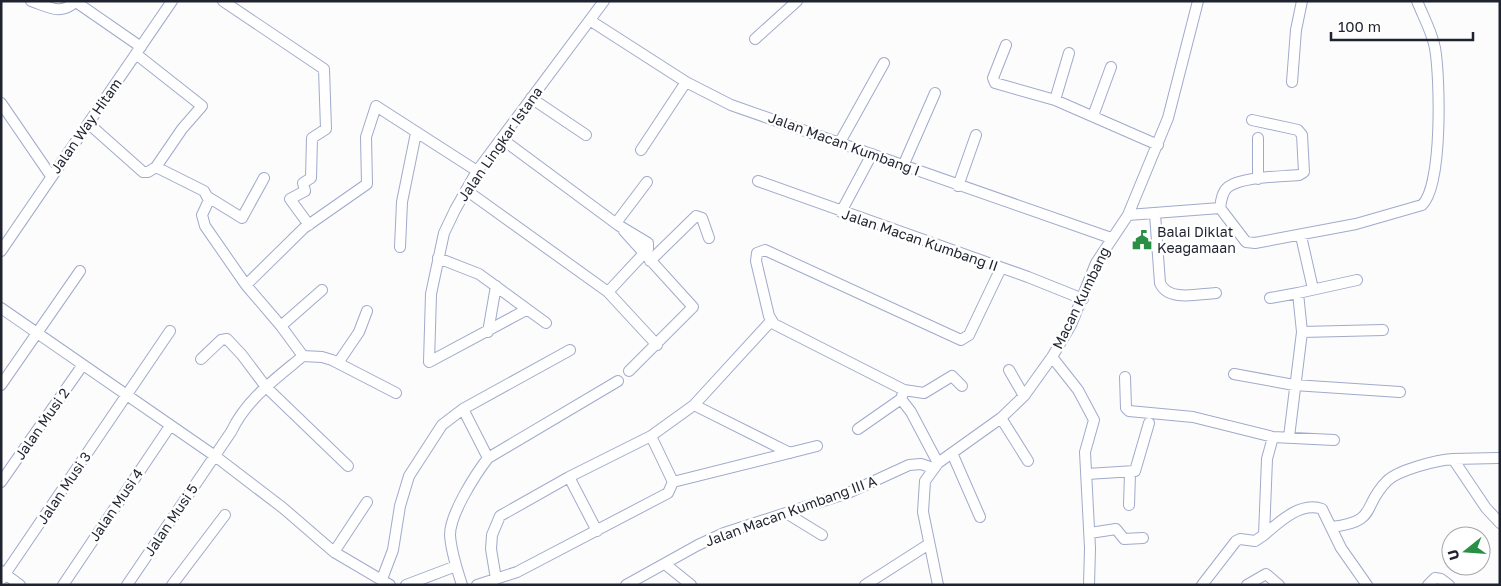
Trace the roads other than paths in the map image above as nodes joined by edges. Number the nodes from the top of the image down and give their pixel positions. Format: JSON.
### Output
{"nodes":[{"id":1,"x":32,"y":1,"type":"edge"},
{"id":2,"x":76,"y":1,"type":"edge"},
{"id":3,"x":172,"y":1,"type":"edge"},
{"id":4,"x":223,"y":1,"type":"edge"},
{"id":5,"x":604,"y":1,"type":"edge"},
{"id":6,"x":797,"y":1,"type":"edge"},
{"id":7,"x":1198,"y":1,"type":"edge"},
{"id":8,"x":1302,"y":1,"type":"edge"},
{"id":9,"x":1417,"y":1,"type":"edge"},
{"id":10,"x":591,"y":21,"type":"junction"},
{"id":11,"x":755,"y":39,"type":"dead end"},
{"id":12,"x":1006,"y":45,"type":"dead end"},
{"id":13,"x":138,"y":51,"type":"junction"},
{"id":14,"x":1069,"y":53,"type":"dead end"},
{"id":15,"x":884,"y":63,"type":"dead end"},
{"id":16,"x":1111,"y":67,"type":"dead end"},
{"id":17,"x":686,"y":82,"type":"junction"},
{"id":18,"x":1292,"y":82,"type":"dead end"},
{"id":19,"x":935,"y":93,"type":"dead end"},
{"id":20,"x":531,"y":98,"type":"junction"},
{"id":21,"x":1055,"y":100,"type":"junction"},
{"id":22,"x":1,"y":103,"type":"edge"},
{"id":23,"x":1093,"y":116,"type":"junction"},
{"id":24,"x":1252,"y":120,"type":"dead end"},
{"id":25,"x":89,"y":124,"type":"junction"},
{"id":26,"x":416,"y":133,"type":"junction"},
{"id":27,"x":586,"y":135,"type":"dead end"},
{"id":28,"x":976,"y":135,"type":"dead end"},
{"id":29,"x":502,"y":138,"type":"junction"},
{"id":30,"x":1258,"y":138,"type":"dead end"},
{"id":31,"x":840,"y":142,"type":"junction"},
{"id":32,"x":1158,"y":145,"type":"junction"},
{"id":33,"x":641,"y":150,"type":"dead end"},
{"id":34,"x":872,"y":154,"type":"junction"},
{"id":35,"x":904,"y":166,"type":"junction"},
{"id":36,"x":156,"y":167,"type":"junction"},
{"id":37,"x":477,"y":171,"type":"junction"},
{"id":38,"x":51,"y":176,"type":"junction"},
{"id":39,"x":264,"y":178,"type":"dead end"},
{"id":40,"x":1258,"y":178,"type":"junction"},
{"id":41,"x":758,"y":181,"type":"dead end"},
{"id":42,"x":647,"y":182,"type":"dead end"},
{"id":43,"x":958,"y":186,"type":"junction"},
{"id":44,"x":466,"y":190,"type":"junction"},
{"id":45,"x":208,"y":197,"type":"junction"},
{"id":46,"x":1220,"y":208,"type":"junction"},
{"id":47,"x":841,"y":212,"type":"junction"},
{"id":48,"x":1156,"y":214,"type":"junction"},
{"id":49,"x":1128,"y":215,"type":"junction"},
{"id":50,"x":312,"y":224,"type":"junction"},
{"id":51,"x":617,"y":224,"type":"junction"},
{"id":52,"x":1301,"y":236,"type":"junction"},
{"id":53,"x":709,"y":238,"type":"dead end"},
{"id":54,"x":1111,"y":238,"type":"junction"},
{"id":55,"x":400,"y":247,"type":"dead end"},
{"id":56,"x":1,"y":251,"type":"edge"},
{"id":57,"x":647,"y":257,"type":"junction"},
{"id":58,"x":438,"y":258,"type":"junction"},
{"id":59,"x":1001,"y":268,"type":"junction"},
{"id":60,"x":80,"y":271,"type":"dead end"},
{"id":61,"x":1357,"y":280,"type":"dead end"},
{"id":62,"x":246,"y":285,"type":"junction"},
{"id":63,"x":496,"y":286,"type":"junction"},
{"id":64,"x":1313,"y":289,"type":"junction"},
{"id":65,"x":322,"y":290,"type":"dead end"},
{"id":66,"x":608,"y":292,"type":"junction"},
{"id":67,"x":1216,"y":293,"type":"dead end"},
{"id":68,"x":1298,"y":293,"type":"junction"},
{"id":69,"x":1270,"y":298,"type":"dead end"},
{"id":70,"x":1083,"y":299,"type":"junction"},
{"id":71,"x":1,"y":308,"type":"edge"},
{"id":72,"x":367,"y":310,"type":"dead end"},
{"id":73,"x":526,"y":310,"type":"junction"},
{"id":74,"x":771,"y":321,"type":"junction"},
{"id":75,"x":546,"y":323,"type":"dead end"},
{"id":76,"x":281,"y":326,"type":"junction"},
{"id":77,"x":1383,"y":330,"type":"dead end"},
{"id":78,"x":170,"y":331,"type":"dead end"},
{"id":79,"x":488,"y":332,"type":"junction"},
{"id":80,"x":1302,"y":332,"type":"junction"},
{"id":81,"x":36,"y":333,"type":"junction"},
{"id":82,"x":657,"y":344,"type":"junction"},
{"id":83,"x":570,"y":350,"type":"dead end"},
{"id":84,"x":303,"y":356,"type":"junction"},
{"id":85,"x":1052,"y":357,"type":"junction"},
{"id":86,"x":201,"y":359,"type":"dead end"},
{"id":87,"x":338,"y":363,"type":"junction"},
{"id":88,"x":82,"y":366,"type":"junction"},
{"id":89,"x":1009,"y":370,"type":"dead end"},
{"id":90,"x":629,"y":371,"type":"dead end"},
{"id":91,"x":1234,"y":374,"type":"dead end"},
{"id":92,"x":1126,"y":377,"type":"dead end"},
{"id":93,"x":618,"y":381,"type":"dead end"},
{"id":94,"x":1,"y":384,"type":"edge"},
{"id":95,"x":1294,"y":385,"type":"junction"},
{"id":96,"x":962,"y":386,"type":"dead end"},
{"id":97,"x":266,"y":387,"type":"junction"},
{"id":98,"x":1400,"y":392,"type":"dead end"},
{"id":99,"x":396,"y":394,"type":"dead end"},
{"id":100,"x":903,"y":395,"type":"junction"},
{"id":101,"x":126,"y":396,"type":"junction"},
{"id":102,"x":1024,"y":396,"type":"junction"},
{"id":103,"x":694,"y":405,"type":"junction"},
{"id":104,"x":463,"y":409,"type":"junction"},
{"id":105,"x":1001,"y":418,"type":"junction"},
{"id":106,"x":1149,"y":423,"type":"dead end"},
{"id":107,"x":170,"y":426,"type":"junction"},
{"id":108,"x":858,"y":429,"type":"dead end"},
{"id":109,"x":651,"y":436,"type":"junction"},
{"id":110,"x":1289,"y":436,"type":"junction"},
{"id":111,"x":1273,"y":437,"type":"junction"},
{"id":112,"x":1334,"y":440,"type":"dead end"},
{"id":113,"x":817,"y":446,"type":"dead end"},
{"id":114,"x":952,"y":452,"type":"junction"},
{"id":115,"x":790,"y":453,"type":"junction"},
{"id":116,"x":215,"y":456,"type":"junction"},
{"id":117,"x":488,"y":458,"type":"junction"},
{"id":118,"x":1498,"y":458,"type":"dead end"},
{"id":119,"x":1453,"y":460,"type":"junction"},
{"id":120,"x":1028,"y":461,"type":"dead end"},
{"id":121,"x":936,"y":465,"type":"junction"},
{"id":122,"x":348,"y":466,"type":"dead end"},
{"id":123,"x":1130,"y":473,"type":"junction"},
{"id":124,"x":1087,"y":474,"type":"junction"},
{"id":125,"x":570,"y":477,"type":"junction"},
{"id":126,"x":1,"y":482,"type":"edge"},
{"id":127,"x":673,"y":482,"type":"junction"},
{"id":128,"x":367,"y":502,"type":"dead end"},
{"id":129,"x":1129,"y":505,"type":"dead end"},
{"id":130,"x":786,"y":513,"type":"junction"},
{"id":131,"x":225,"y":515,"type":"dead end"},
{"id":132,"x":980,"y":516,"type":"dead end"},
{"id":133,"x":1500,"y":523,"type":"edge"},
{"id":134,"x":1332,"y":527,"type":"junction"},
{"id":135,"x":597,"y":532,"type":"junction"},
{"id":136,"x":1090,"y":533,"type":"junction"},
{"id":137,"x":822,"y":535,"type":"dead end"},
{"id":138,"x":1264,"y":535,"type":"junction"},
{"id":139,"x":1144,"y":538,"type":"dead end"},
{"id":140,"x":929,"y":544,"type":"junction"},
{"id":141,"x":334,"y":552,"type":"junction"},
{"id":142,"x":665,"y":564,"type":"junction"},
{"id":143,"x":456,"y":566,"type":"junction"},
{"id":144,"x":3,"y":575,"type":"edge"},
{"id":145,"x":496,"y":580,"type":"junction"},
{"id":146,"x":386,"y":582,"type":"edge"},
{"id":147,"x":20,"y":585,"type":"edge"},
{"id":148,"x":62,"y":585,"type":"edge"},
{"id":149,"x":127,"y":585,"type":"edge"},
{"id":150,"x":172,"y":585,"type":"edge"},
{"id":151,"x":406,"y":585,"type":"edge"},
{"id":152,"x":462,"y":585,"type":"edge"},
{"id":153,"x":477,"y":585,"type":"edge"},
{"id":154,"x":626,"y":585,"type":"edge"},
{"id":155,"x":691,"y":585,"type":"edge"},
{"id":156,"x":865,"y":585,"type":"edge"},
{"id":157,"x":938,"y":585,"type":"edge"},
{"id":158,"x":1089,"y":585,"type":"edge"},
{"id":159,"x":1202,"y":585,"type":"edge"},
{"id":160,"x":1247,"y":585,"type":"edge"},
{"id":161,"x":1279,"y":585,"type":"edge"},
{"id":162,"x":1367,"y":585,"type":"edge"},
{"id":163,"x":1428,"y":585,"type":"edge"},
{"id":164,"x":1449,"y":585,"type":"edge"}],
"edges":[{"from":1,"to":2,"type":"street"},
{"from":2,"to":13,"type":"street"},
{"from":3,"to":13,"type":"street","name":"Jalan Way Hitam"},
{"from":4,"to":50,"type":"street"},
{"from":5,"to":10,"type":"street","name":"Jalan Lingkar Istana"},
{"from":6,"to":11,"type":"street"},
{"from":7,"to":32,"type":"street","name":"Macan Kumbang"},
{"from":8,"to":18,"type":"street"},
{"from":9,"to":52,"type":"street"},
{"from":10,"to":17,"type":"street","name":"Jalan Macan Kumbang I"},
{"from":10,"to":20,"type":"street","name":"Jalan Lingkar Istana"},
{"from":12,"to":21,"type":"street"},
{"from":13,"to":25,"type":"street","name":"Jalan Way Hitam"},
{"from":13,"to":36,"type":"street"},
{"from":14,"to":21,"type":"street"},
{"from":15,"to":31,"type":"street"},
{"from":16,"to":23,"type":"street"},
{"from":17,"to":31,"type":"street","name":"Jalan Macan Kumbang I"},
{"from":17,"to":33,"type":"street"},
{"from":19,"to":35,"type":"street"},
{"from":20,"to":27,"type":"street"},
{"from":20,"to":29,"type":"street","name":"Jalan Lingkar Istana"},
{"from":21,"to":23,"type":"street"},
{"from":22,"to":38,"type":"street"},
{"from":23,"to":32,"type":"street"},
{"from":24,"to":40,"type":"street"},
{"from":25,"to":36,"type":"street"},
{"from":25,"to":38,"type":"street","name":"Jalan Way Hitam"},
{"from":26,"to":37,"type":"street"},
{"from":26,"to":50,"type":"street"},
{"from":26,"to":55,"type":"street"},
{"from":28,"to":43,"type":"street"},
{"from":29,"to":37,"type":"street","name":"Jalan Lingkar Istana"},
{"from":29,"to":51,"type":"street"},
{"from":30,"to":40,"type":"street"},
{"from":31,"to":34,"type":"street","name":"Jalan Macan Kumbang I"},
{"from":32,"to":49,"type":"street","name":"Macan Kumbang"},
{"from":34,"to":35,"type":"street","name":"Jalan Macan Kumbang I"},
{"from":34,"to":47,"type":"street"},
{"from":35,"to":43,"type":"street","name":"Jalan Macan Kumbang I"},
{"from":36,"to":45,"type":"street"},
{"from":37,"to":44,"type":"street","name":"Jalan Lingkar Istana"},
{"from":38,"to":56,"type":"street","name":"Jalan Way Hitam"},
{"from":39,"to":45,"type":"street"},
{"from":40,"to":46,"type":"street"},
{"from":41,"to":47,"type":"street","name":"Jalan Macan Kumbang II"},
{"from":42,"to":51,"type":"street"},
{"from":43,"to":54,"type":"street","name":"Jalan Macan Kumbang I"},
{"from":44,"to":58,"type":"street","name":"Jalan Lingkar Istana"},
{"from":44,"to":66,"type":"street"},
{"from":45,"to":62,"type":"street"},
{"from":46,"to":48,"type":"street"},
{"from":46,"to":52,"type":"street"},
{"from":47,"to":59,"type":"street","name":"Jalan Macan Kumbang II"},
{"from":48,"to":49,"type":"street"},
{"from":48,"to":67,"type":"street"},
{"from":49,"to":54,"type":"street","name":"Macan Kumbang"},
{"from":50,"to":62,"type":"street"},
{"from":51,"to":57,"type":"street"},
{"from":52,"to":64,"type":"street"},
{"from":53,"to":57,"type":"street"},
{"from":54,"to":70,"type":"street","name":"Macan Kumbang"},
{"from":57,"to":66,"type":"street"},
{"from":57,"to":82,"type":"street"},
{"from":58,"to":63,"type":"street"},
{"from":58,"to":79,"type":"street","name":"Jalan Lingkar Istana"},
{"from":59,"to":70,"type":"street","name":"Jalan Macan Kumbang II"},
{"from":59,"to":74,"type":"street"},
{"from":60,"to":81,"type":"street"},
{"from":61,"to":64,"type":"street"},
{"from":62,"to":76,"type":"street"},
{"from":63,"to":73,"type":"street"},
{"from":63,"to":79,"type":"street"},
{"from":64,"to":68,"type":"street"},
{"from":65,"to":76,"type":"street"},
{"from":66,"to":82,"type":"street"},
{"from":68,"to":69,"type":"street"},
{"from":68,"to":80,"type":"street"},
{"from":70,"to":85,"type":"street","name":"Macan Kumbang"},
{"from":71,"to":81,"type":"street"},
{"from":72,"to":87,"type":"street"},
{"from":73,"to":75,"type":"street"},
{"from":73,"to":79,"type":"street"},
{"from":74,"to":100,"type":"street"},
{"from":74,"to":103,"type":"street"},
{"from":76,"to":84,"type":"street"},
{"from":77,"to":80,"type":"street"},
{"from":78,"to":101,"type":"street","name":"Jalan Musi 3"},
{"from":80,"to":95,"type":"street"},
{"from":81,"to":88,"type":"street"},
{"from":81,"to":94,"type":"street"},
{"from":82,"to":90,"type":"street"},
{"from":83,"to":104,"type":"street"},
{"from":84,"to":87,"type":"street"},
{"from":84,"to":97,"type":"street","name":"Jalan Musi 5"},
{"from":85,"to":102,"type":"street","name":"Macan Kumbang"},
{"from":85,"to":124,"type":"street"},
{"from":86,"to":97,"type":"street"},
{"from":87,"to":99,"type":"street"},
{"from":88,"to":101,"type":"street"},
{"from":88,"to":126,"type":"street","name":"Jalan Musi 2"},
{"from":89,"to":102,"type":"street"},
{"from":91,"to":95,"type":"street"},
{"from":92,"to":111,"type":"street"},
{"from":93,"to":117,"type":"street"},
{"from":95,"to":98,"type":"street"},
{"from":95,"to":110,"type":"street"},
{"from":96,"to":100,"type":"street"},
{"from":97,"to":116,"type":"street","name":"Jalan Musi 5"},
{"from":97,"to":122,"type":"street"},
{"from":100,"to":108,"type":"street"},
{"from":100,"to":121,"type":"street"},
{"from":101,"to":107,"type":"street"},
{"from":101,"to":144,"type":"street","name":"Jalan Musi 3"},
{"from":102,"to":105,"type":"street","name":"Macan Kumbang"},
{"from":103,"to":109,"type":"street"},
{"from":103,"to":115,"type":"street"},
{"from":104,"to":117,"type":"street"},
{"from":104,"to":146,"type":"street"},
{"from":105,"to":114,"type":"street","name":"Macan Kumbang"},
{"from":105,"to":120,"type":"street"},
{"from":106,"to":123,"type":"street"},
{"from":107,"to":116,"type":"street"},
{"from":107,"to":148,"type":"street","name":"Jalan Musi 4"},
{"from":109,"to":125,"type":"street"},
{"from":109,"to":127,"type":"street"},
{"from":110,"to":111,"type":"street"},
{"from":110,"to":112,"type":"street"},
{"from":111,"to":138,"type":"street"},
{"from":113,"to":115,"type":"street"},
{"from":114,"to":121,"type":"street","name":"Macan Kumbang"},
{"from":114,"to":132,"type":"street"},
{"from":115,"to":127,"type":"street"},
{"from":116,"to":141,"type":"street"},
{"from":116,"to":149,"type":"street","name":"Jalan Musi 5"},
{"from":117,"to":143,"type":"street"},
{"from":118,"to":119,"type":"street"},
{"from":119,"to":133,"type":"street"},
{"from":119,"to":134,"type":"street"},
{"from":121,"to":130,"type":"street","name":"Jalan Macan Kumbang III A"},
{"from":121,"to":140,"type":"street","name":"Macan Kumbang"},
{"from":123,"to":124,"type":"street"},
{"from":123,"to":129,"type":"street"},
{"from":124,"to":136,"type":"street"},
{"from":125,"to":135,"type":"street"},
{"from":125,"to":145,"type":"street"},
{"from":127,"to":135,"type":"street"},
{"from":128,"to":141,"type":"street"},
{"from":130,"to":137,"type":"street"},
{"from":130,"to":142,"type":"street","name":"Jalan Macan Kumbang III A"},
{"from":131,"to":150,"type":"street"},
{"from":134,"to":138,"type":"street"},
{"from":134,"to":162,"type":"street"},
{"from":135,"to":145,"type":"street"},
{"from":136,"to":139,"type":"street"},
{"from":136,"to":158,"type":"street"},
{"from":138,"to":159,"type":"street"},
{"from":140,"to":156,"type":"street"},
{"from":140,"to":157,"type":"street","name":"Macan Kumbang"},
{"from":141,"to":146,"type":"street"},
{"from":142,"to":154,"type":"street","name":"Jalan Macan Kumbang III A"},
{"from":142,"to":155,"type":"street"},
{"from":143,"to":151,"type":"street"},
{"from":143,"to":152,"type":"street"},
{"from":144,"to":147,"type":"street"},
{"from":145,"to":153,"type":"street"},
{"from":160,"to":161,"type":"street"},
{"from":163,"to":164,"type":"street"}]}
